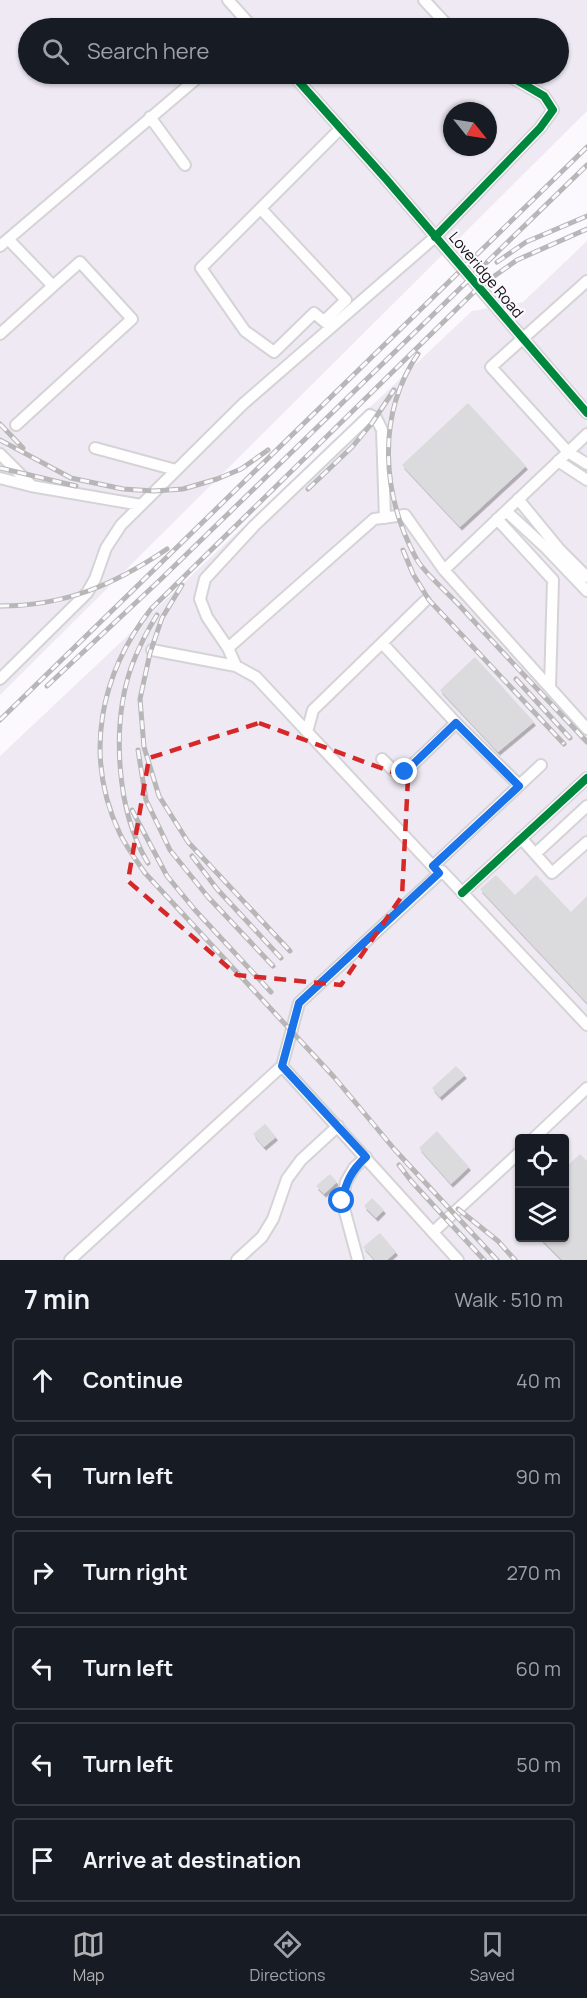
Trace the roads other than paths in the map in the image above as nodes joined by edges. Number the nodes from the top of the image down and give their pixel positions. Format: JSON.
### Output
{"nodes":[{"id":1,"x":228,"y":0,"type":"edge"},
{"id":2,"x":424,"y":0,"type":"edge"},
{"id":3,"x":244,"y":18,"type":"edge"},
{"id":4,"x":441,"y":18,"type":"edge"},
{"id":5,"x":190,"y":84,"type":"edge"},
{"id":6,"x":301,"y":84,"type":"edge"},
{"id":7,"x":523,"y":84,"type":"edge"},
{"id":8,"x":150,"y":117,"type":"junction"},
{"id":9,"x":341,"y":128,"type":"junction"},
{"id":10,"x":184,"y":165,"type":"dead end"},
{"id":11,"x":261,"y":209,"type":"junction"},
{"id":12,"x":435,"y":237,"type":"junction"},
{"id":13,"x":4,"y":242,"type":"edge"},
{"id":14,"x":587,"y":280,"type":"edge"},
{"id":15,"x":53,"y":286,"type":"junction"},
{"id":16,"x":328,"y":324,"type":"junction"},
{"id":17,"x":0,"y":334,"type":"edge"},
{"id":18,"x":522,"y":339,"type":"junction"},
{"id":19,"x":587,"y":413,"type":"edge"},
{"id":20,"x":16,"y":425,"type":"dead end"},
{"id":21,"x":587,"y":434,"type":"edge"},
{"id":22,"x":95,"y":448,"type":"dead end"},
{"id":23,"x":0,"y":454,"type":"edge"},
{"id":24,"x":563,"y":456,"type":"junction"},
{"id":25,"x":587,"y":464,"type":"edge"},
{"id":26,"x":176,"y":470,"type":"junction"},
{"id":27,"x":587,"y":471,"type":"edge"},
{"id":28,"x":0,"y":478,"type":"edge"},
{"id":29,"x":587,"y":480,"type":"edge"},
{"id":30,"x":31,"y":486,"type":"junction"},
{"id":31,"x":518,"y":500,"type":"junction"},
{"id":32,"x":141,"y":504,"type":"junction"},
{"id":33,"x":506,"y":511,"type":"junction"},
{"id":34,"x":385,"y":518,"type":"junction"},
{"id":35,"x":497,"y":519,"type":"junction"},
{"id":36,"x":444,"y":570,"type":"junction"},
{"id":37,"x":587,"y":577,"type":"edge"},
{"id":38,"x":587,"y":591,"type":"edge"},
{"id":39,"x":425,"y":601,"type":"dead end"},
{"id":40,"x":382,"y":643,"type":"junction"},
{"id":41,"x":228,"y":648,"type":"junction"},
{"id":42,"x":153,"y":650,"type":"dead end"},
{"id":43,"x":236,"y":666,"type":"junction"},
{"id":44,"x":0,"y":680,"type":"edge"},
{"id":45,"x":550,"y":687,"type":"junction"},
{"id":46,"x":456,"y":723,"type":"junction"},
{"id":47,"x":587,"y":729,"type":"edge"},
{"id":48,"x":307,"y":732,"type":"junction"},
{"id":49,"x":382,"y":759,"type":"dead end"},
{"id":50,"x":541,"y":765,"type":"dead end"},
{"id":51,"x":586,"y":779,"type":"edge"},
{"id":52,"x":519,"y":786,"type":"junction"},
{"id":53,"x":587,"y":806,"type":"edge"},
{"id":54,"x":521,"y":838,"type":"junction"},
{"id":55,"x":587,"y":842,"type":"edge"},
{"id":56,"x":535,"y":854,"type":"junction"},
{"id":57,"x":436,"y":870,"type":"junction"},
{"id":58,"x":462,"y":893,"type":"junction"},
{"id":59,"x":587,"y":1025,"type":"edge"},
{"id":60,"x":282,"y":1066,"type":"junction"},
{"id":61,"x":587,"y":1088,"type":"edge"},
{"id":62,"x":338,"y":1126,"type":"junction"},
{"id":63,"x":538,"y":1134,"type":"edge"},
{"id":64,"x":515,"y":1156,"type":"edge"},
{"id":65,"x":366,"y":1157,"type":"junction"},
{"id":66,"x":433,"y":1232,"type":"junction"},
{"id":67,"x":70,"y":1260,"type":"edge"},
{"id":68,"x":237,"y":1260,"type":"edge"},
{"id":69,"x":358,"y":1260,"type":"edge"},
{"id":70,"x":458,"y":1260,"type":"edge"}],
"edges":[{"from":1,"to":3,"type":"street"},
{"from":2,"to":4,"type":"street"},
{"from":5,"to":8,"type":"street"},
{"from":6,"to":9,"type":"street","name":"Loveridge Road"},
{"from":7,"to":12,"type":"street"},
{"from":8,"to":10,"type":"street"},
{"from":8,"to":13,"type":"street"},
{"from":9,"to":11,"type":"street"},
{"from":9,"to":12,"type":"street","name":"Loveridge Road"},
{"from":11,"to":16,"type":"street"},
{"from":11,"to":16,"type":"street"},
{"from":12,"to":16,"type":"street"},
{"from":12,"to":18,"type":"street","name":"Loveridge Road"},
{"from":13,"to":15,"type":"street"},
{"from":14,"to":18,"type":"street"},
{"from":15,"to":17,"type":"street"},
{"from":15,"to":20,"type":"street"},
{"from":16,"to":26,"type":"street"},
{"from":18,"to":19,"type":"street","name":"Loveridge Road"},
{"from":18,"to":24,"type":"street"},
{"from":21,"to":24,"type":"street"},
{"from":22,"to":26,"type":"street"},
{"from":23,"to":30,"type":"street"},
{"from":24,"to":25,"type":"street"},
{"from":24,"to":27,"type":"street"},
{"from":24,"to":29,"type":"street"},
{"from":24,"to":31,"type":"street"},
{"from":26,"to":32,"type":"street"},
{"from":28,"to":30,"type":"street"},
{"from":30,"to":32,"type":"street"},
{"from":31,"to":33,"type":"street"},
{"from":31,"to":37,"type":"street"},
{"from":32,"to":44,"type":"street"},
{"from":33,"to":35,"type":"street"},
{"from":33,"to":38,"type":"street"},
{"from":34,"to":36,"type":"street"},
{"from":34,"to":41,"type":"street"},
{"from":34,"to":41,"type":"street"},
{"from":35,"to":36,"type":"street"},
{"from":35,"to":45,"type":"street"},
{"from":36,"to":45,"type":"street"},
{"from":39,"to":40,"type":"street"},
{"from":40,"to":46,"type":"street"},
{"from":40,"to":48,"type":"street"},
{"from":41,"to":43,"type":"street"},
{"from":42,"to":43,"type":"street"},
{"from":43,"to":48,"type":"street"},
{"from":45,"to":47,"type":"street"},
{"from":46,"to":49,"type":"street"},
{"from":46,"to":52,"type":"street"},
{"from":48,"to":57,"type":"street"},
{"from":50,"to":52,"type":"street"},
{"from":51,"to":54,"type":"street"},
{"from":52,"to":57,"type":"street"},
{"from":53,"to":56,"type":"street"},
{"from":54,"to":56,"type":"street"},
{"from":54,"to":58,"type":"street"},
{"from":55,"to":56,"type":"street"},
{"from":57,"to":58,"type":"street"},
{"from":57,"to":60,"type":"street"},
{"from":58,"to":59,"type":"street"},
{"from":60,"to":62,"type":"street"},
{"from":60,"to":67,"type":"street"},
{"from":61,"to":63,"type":"street"},
{"from":62,"to":65,"type":"street"},
{"from":62,"to":68,"type":"street"},
{"from":64,"to":66,"type":"street"},
{"from":65,"to":66,"type":"street"},
{"from":65,"to":69,"type":"street"},
{"from":66,"to":70,"type":"street"}]}
